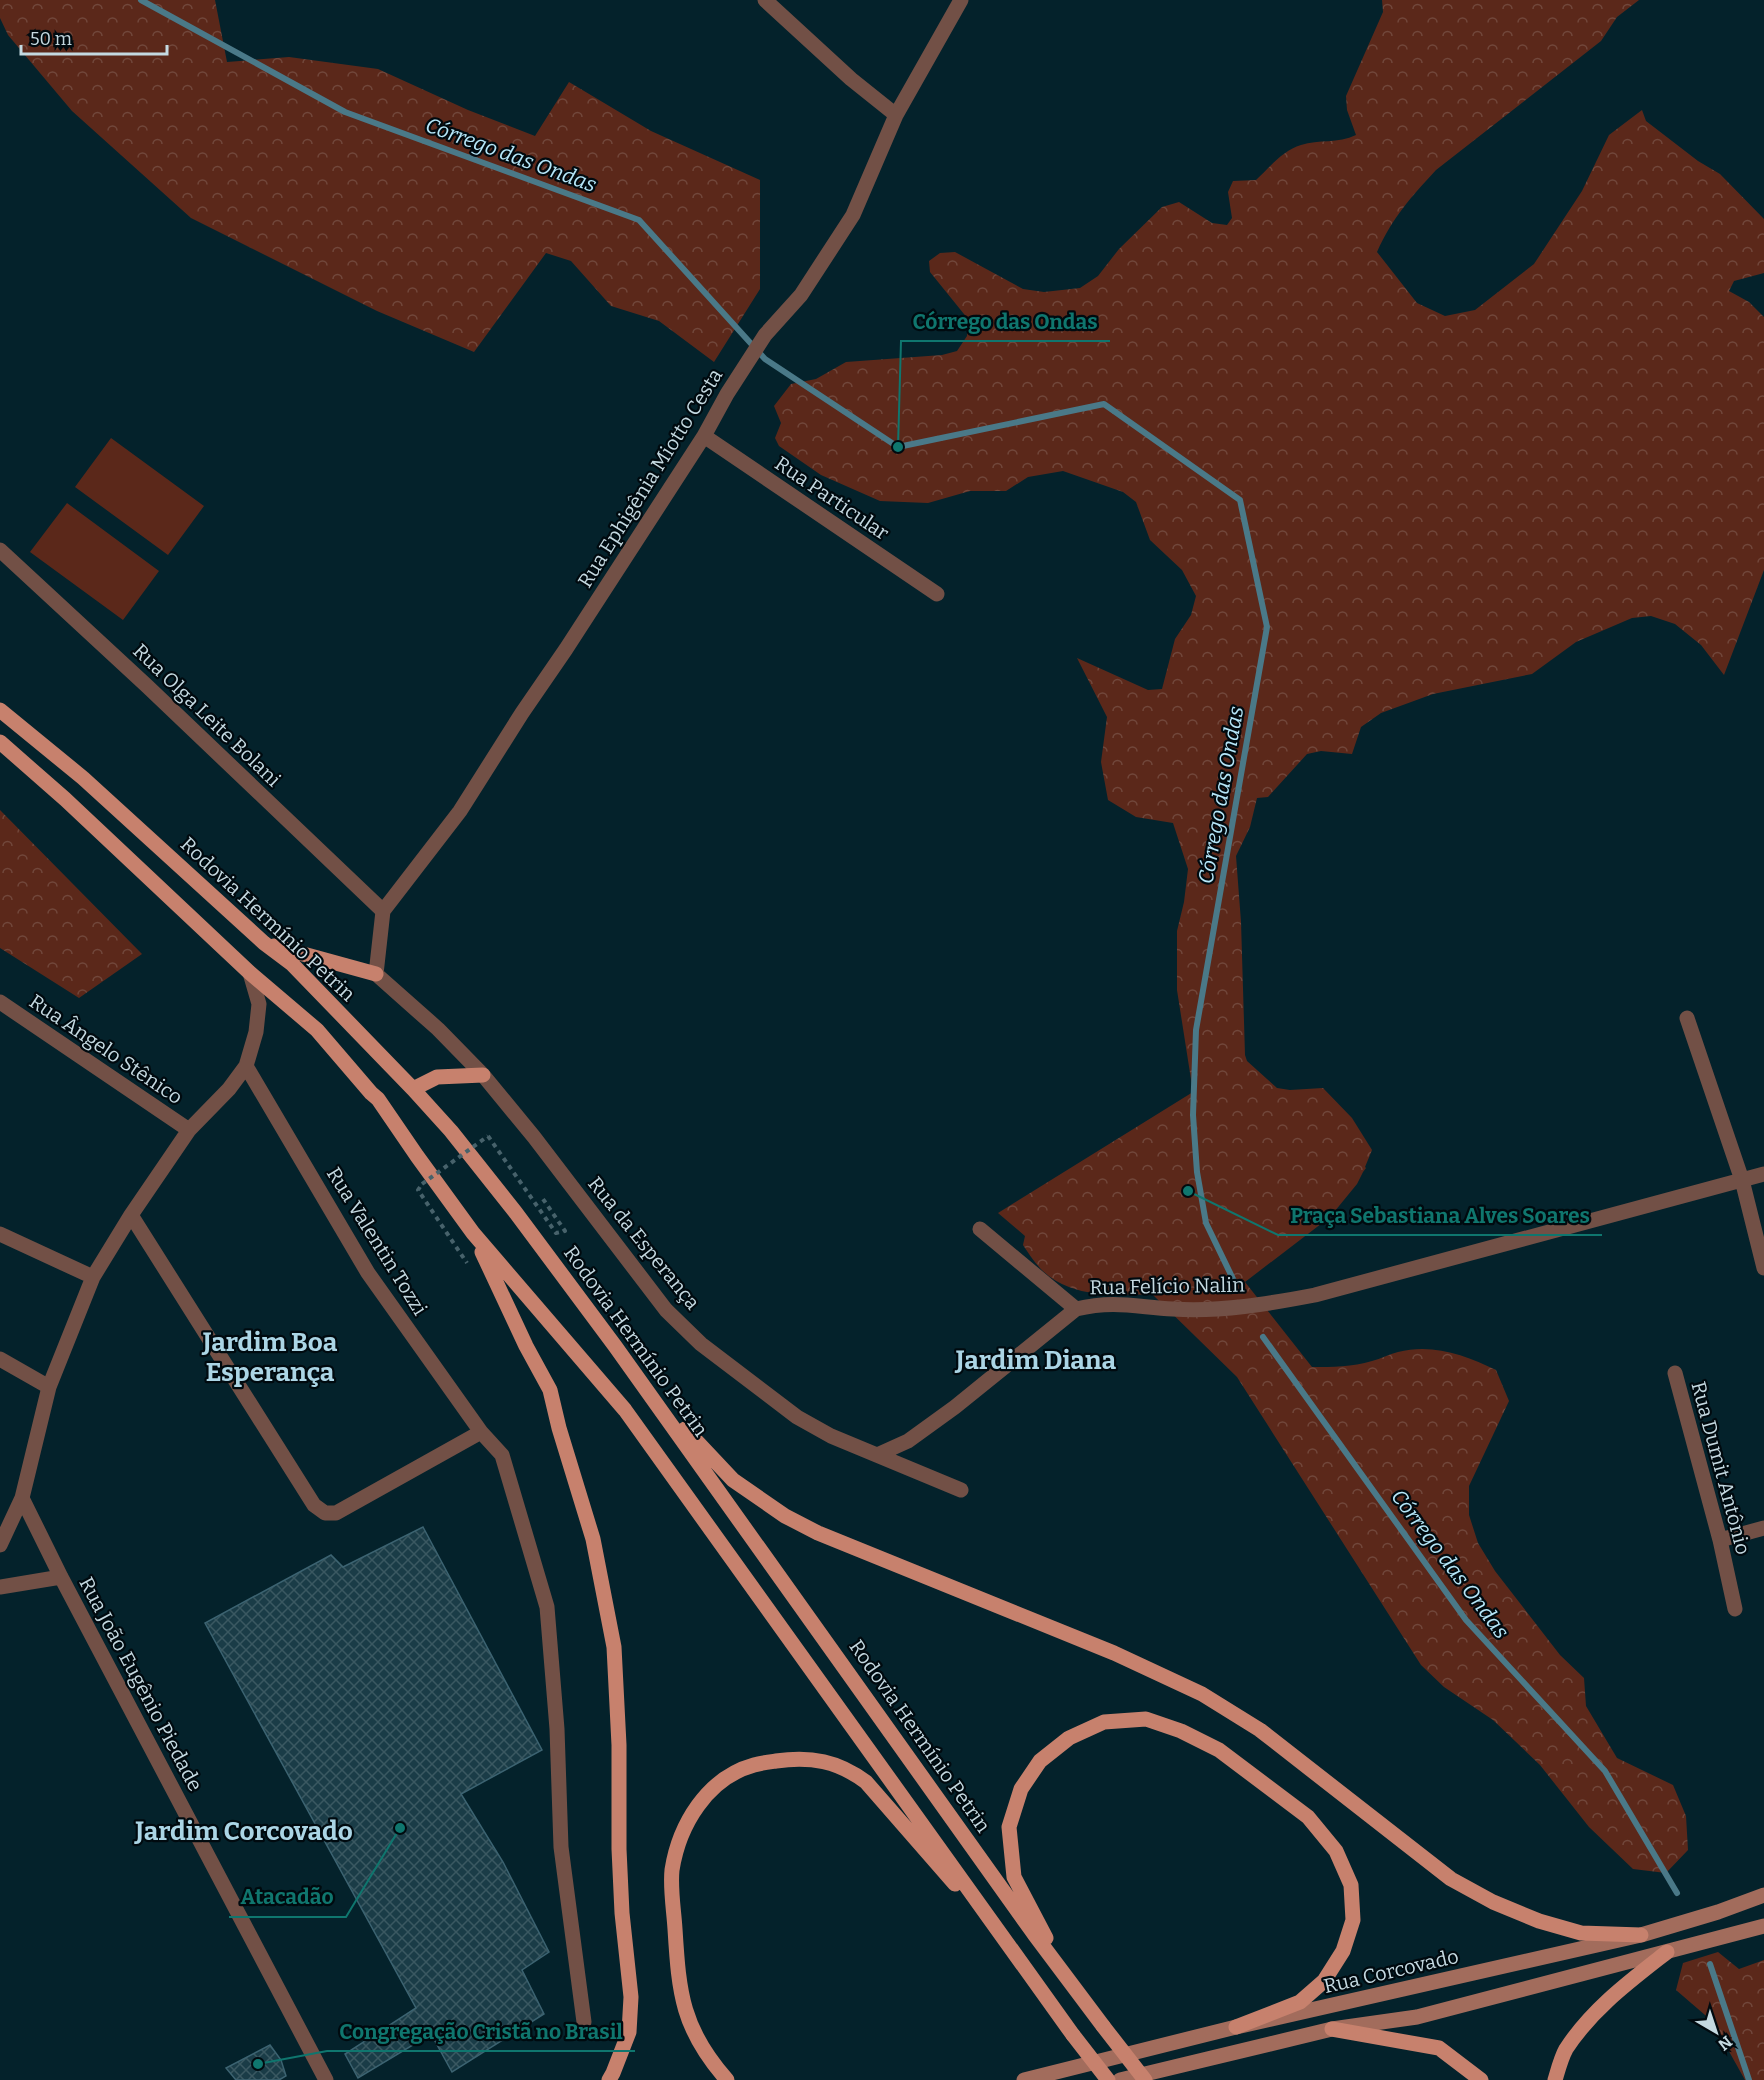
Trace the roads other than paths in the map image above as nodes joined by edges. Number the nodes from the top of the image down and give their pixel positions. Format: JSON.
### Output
{"nodes":[{"id":1,"x":765,"y":0,"type":"edge"},
{"id":2,"x":961,"y":0,"type":"edge"},
{"id":3,"x":896,"y":115,"type":"junction"},
{"id":4,"x":704,"y":436,"type":"junction"},
{"id":5,"x":0,"y":550,"type":"edge"},
{"id":6,"x":938,"y":594,"type":"dead end"},
{"id":7,"x":0,"y":710,"type":"edge"},
{"id":8,"x":0,"y":742,"type":"edge"},
{"id":9,"x":383,"y":911,"type":"junction"},
{"id":10,"x":264,"y":943,"type":"junction"},
{"id":11,"x":250,"y":973,"type":"junction"},
{"id":12,"x":376,"y":974,"type":"junction"},
{"id":13,"x":0,"y":1002,"type":"edge"},
{"id":14,"x":1687,"y":1018,"type":"dead end"},
{"id":15,"x":246,"y":1066,"type":"junction"},
{"id":16,"x":483,"y":1076,"type":"junction"},
{"id":17,"x":413,"y":1089,"type":"junction"},
{"id":18,"x":189,"y":1130,"type":"junction"},
{"id":19,"x":1764,"y":1174,"type":"edge"},
{"id":20,"x":1742,"y":1180,"type":"junction"},
{"id":21,"x":131,"y":1215,"type":"junction"},
{"id":22,"x":980,"y":1229,"type":"dead end"},
{"id":23,"x":473,"y":1233,"type":"junction"},
{"id":24,"x":0,"y":1234,"type":"edge"},
{"id":25,"x":1764,"y":1268,"type":"edge"},
{"id":26,"x":93,"y":1277,"type":"junction"},
{"id":27,"x":1077,"y":1309,"type":"junction"},
{"id":28,"x":615,"y":1346,"type":"junction"},
{"id":29,"x":0,"y":1359,"type":"edge"},
{"id":30,"x":1675,"y":1373,"type":"dead end"},
{"id":31,"x":49,"y":1387,"type":"junction"},
{"id":32,"x":481,"y":1432,"type":"junction"},
{"id":33,"x":877,"y":1455,"type":"junction"},
{"id":34,"x":961,"y":1490,"type":"dead end"},
{"id":35,"x":22,"y":1498,"type":"junction"},
{"id":36,"x":1764,"y":1528,"type":"edge"},
{"id":37,"x":1720,"y":1540,"type":"junction"},
{"id":38,"x":0,"y":1545,"type":"edge"},
{"id":39,"x":61,"y":1577,"type":"junction"},
{"id":40,"x":0,"y":1587,"type":"edge"},
{"id":41,"x":1736,"y":1609,"type":"dead end"},
{"id":42,"x":1764,"y":1895,"type":"edge"},
{"id":43,"x":1764,"y":1926,"type":"edge"},
{"id":44,"x":1641,"y":1935,"type":"junction"},
{"id":45,"x":1011,"y":1950,"type":"junction"},
{"id":46,"x":1667,"y":1952,"type":"junction"},
{"id":47,"x":1074,"y":1988,"type":"junction"},
{"id":48,"x":584,"y":2022,"type":"dead end"},
{"id":49,"x":1236,"y":2027,"type":"junction"},
{"id":50,"x":1332,"y":2029,"type":"junction"},
{"id":51,"x":326,"y":2080,"type":"edge"},
{"id":52,"x":609,"y":2080,"type":"edge"},
{"id":53,"x":727,"y":2080,"type":"edge"},
{"id":54,"x":1024,"y":2080,"type":"edge"},
{"id":55,"x":1108,"y":2080,"type":"edge"},
{"id":56,"x":1120,"y":2080,"type":"edge"},
{"id":57,"x":1145,"y":2080,"type":"edge"},
{"id":58,"x":1481,"y":2080,"type":"edge"},
{"id":59,"x":1554,"y":2080,"type":"edge"}],
"edges":[{"from":1,"to":3,"type":"street"},
{"from":2,"to":3,"type":"street","name":"Rua Ephigênia Miotto Cesta"},
{"from":3,"to":4,"type":"street","name":"Rua Ephigênia Miotto Cesta"},
{"from":4,"to":6,"type":"street","name":"Rua Particular"},
{"from":4,"to":9,"type":"street","name":"Rua Ephigênia Miotto Cesta"},
{"from":5,"to":9,"type":"street","name":"Rua Olga Leite Bolani"},
{"from":7,"to":10,"type":"main road","name":"Rodovia Hermínio Petrin"},
{"from":8,"to":11,"type":"main road"},
{"from":9,"to":12,"type":"street"},
{"from":10,"to":12,"type":"main road"},
{"from":10,"to":17,"type":"main road","name":"Rodovia Hermínio Petrin"},
{"from":11,"to":15,"type":"street"},
{"from":11,"to":23,"type":"main road"},
{"from":12,"to":16,"type":"street","name":"Rua da Esperança"},
{"from":13,"to":18,"type":"street","name":"Rua Ângelo Stênico"},
{"from":14,"to":20,"type":"street"},
{"from":15,"to":18,"type":"street"},
{"from":15,"to":32,"type":"street","name":"Rua Valentin Tozzi"},
{"from":16,"to":17,"type":"main road"},
{"from":16,"to":33,"type":"street","name":"Rua da Esperança"},
{"from":17,"to":28,"type":"main road","name":"Rodovia Hermínio Petrin"},
{"from":18,"to":21,"type":"street"},
{"from":19,"to":20,"type":"street","name":"Rua Felício Nalin"},
{"from":20,"to":25,"type":"street"},
{"from":20,"to":27,"type":"street","name":"Rua Felício Nalin"},
{"from":21,"to":26,"type":"street"},
{"from":21,"to":32,"type":"street"},
{"from":22,"to":27,"type":"street","name":"Rua Felício Nalin"},
{"from":23,"to":45,"type":"main road"},
{"from":23,"to":52,"type":"main road"},
{"from":24,"to":26,"type":"street"},
{"from":26,"to":31,"type":"street"},
{"from":27,"to":33,"type":"street"},
{"from":28,"to":44,"type":"main road"},
{"from":28,"to":47,"type":"main road","name":"Rodovia Hermínio Petrin"},
{"from":29,"to":31,"type":"street"},
{"from":30,"to":37,"type":"street","name":"Rua Dumit Antônio"},
{"from":31,"to":35,"type":"street"},
{"from":32,"to":48,"type":"street","name":"Rua Valentin Tozzi"},
{"from":33,"to":34,"type":"street","name":"Rua da Esperança"},
{"from":35,"to":38,"type":"street"},
{"from":35,"to":39,"type":"street","name":"Rua João Eugênio Piedade"},
{"from":36,"to":37,"type":"street"},
{"from":37,"to":41,"type":"street","name":"Rua Dumit Antônio"},
{"from":39,"to":40,"type":"street"},
{"from":39,"to":51,"type":"street","name":"Rua João Eugênio Piedade"},
{"from":42,"to":44,"type":"street","name":"Rua Corcovado"},
{"from":43,"to":46,"type":"street"},
{"from":44,"to":49,"type":"street","name":"Rua Corcovado"},
{"from":45,"to":53,"type":"main road"},
{"from":45,"to":55,"type":"main road","bridge":true},
{"from":46,"to":50,"type":"street"},
{"from":46,"to":59,"type":"main road"},
{"from":47,"to":49,"type":"main road"},
{"from":47,"to":57,"type":"main road","name":"Rodovia Hermínio Petrin","bridge":true},
{"from":49,"to":54,"type":"street","name":"Rua Corcovado"},
{"from":50,"to":56,"type":"street"},
{"from":50,"to":58,"type":"main road"}]}
